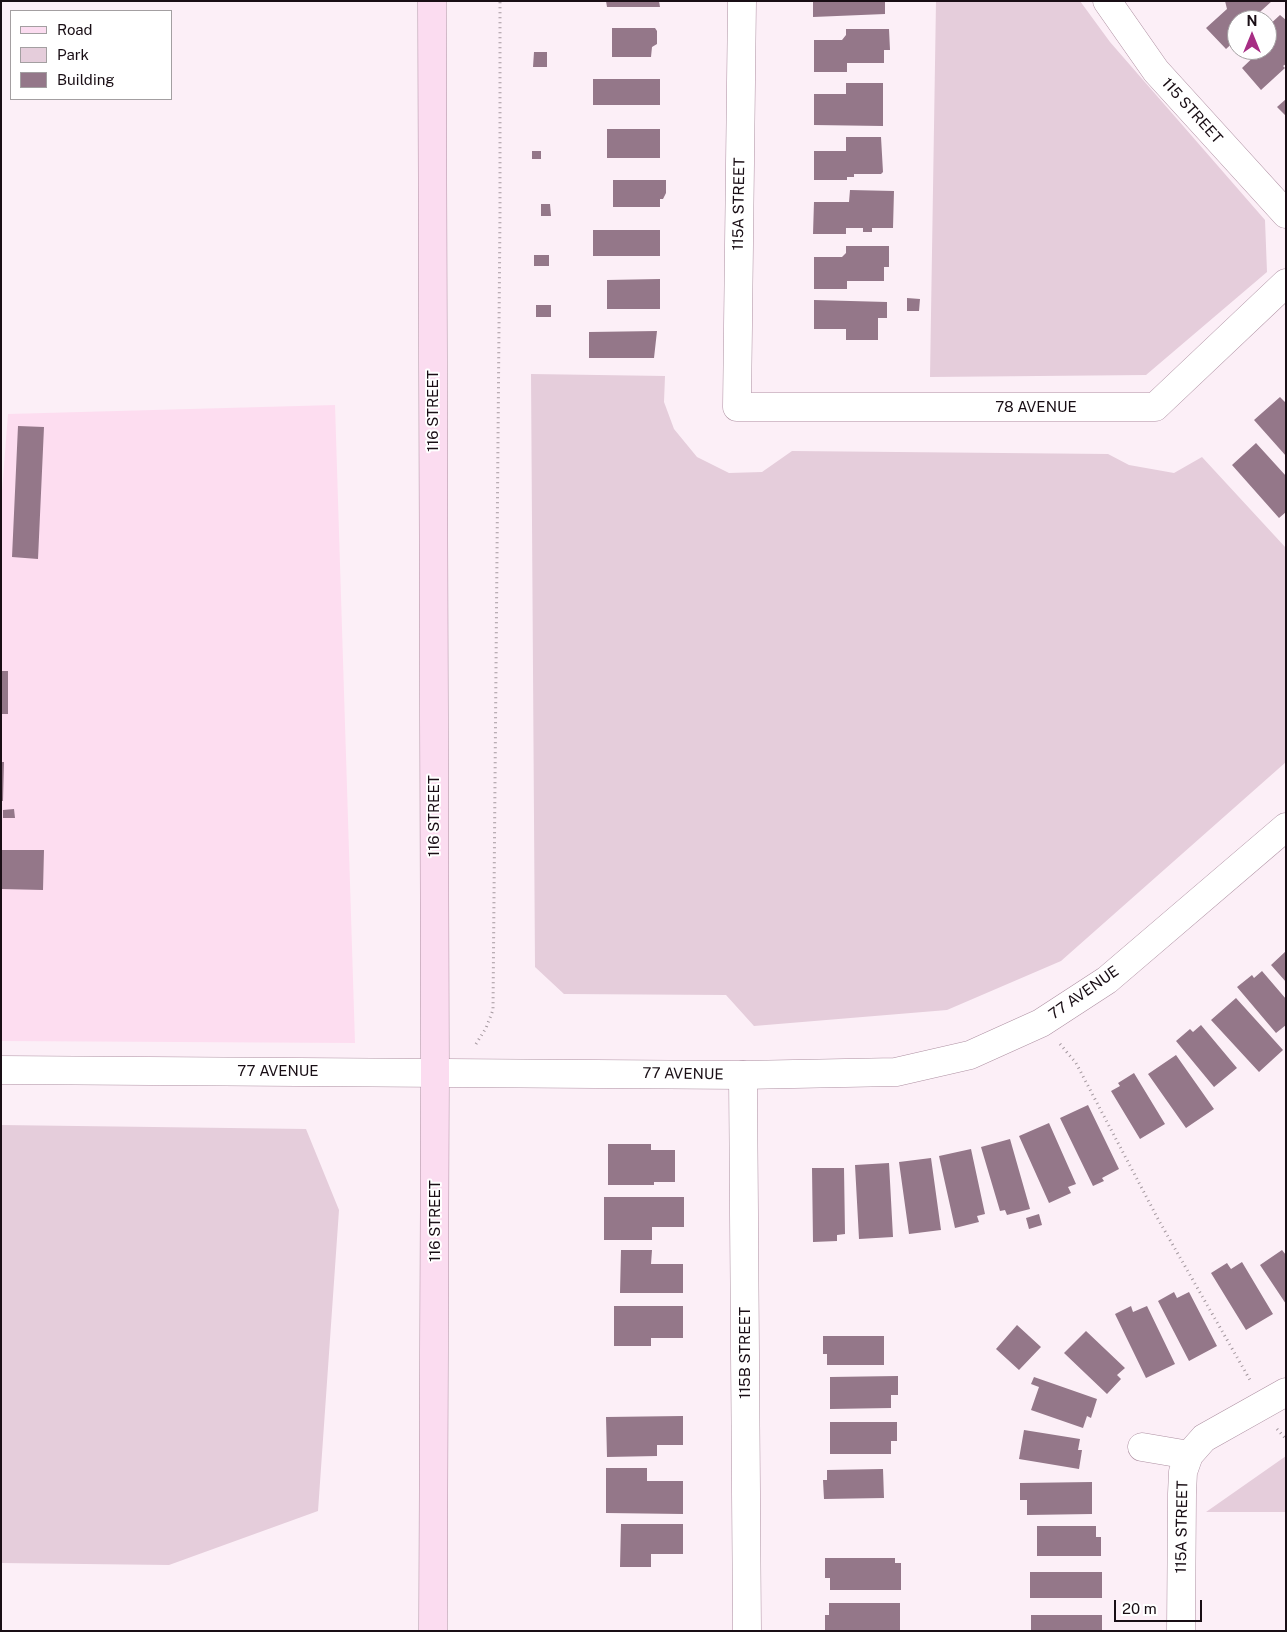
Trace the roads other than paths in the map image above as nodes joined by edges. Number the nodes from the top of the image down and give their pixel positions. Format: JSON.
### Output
{"nodes":[{"id":1,"x":432,"y":1,"type":"edge"},
{"id":2,"x":742,"y":1,"type":"edge"},
{"id":3,"x":1107,"y":1,"type":"edge"},
{"id":4,"x":1286,"y":214,"type":"edge"},
{"id":5,"x":1286,"y":283,"type":"edge"},
{"id":6,"x":738,"y":407,"type":"joint"},
{"id":7,"x":1286,"y":827,"type":"edge"},
{"id":8,"x":1,"y":1070,"type":"edge"},
{"id":9,"x":447,"y":1071,"type":"junction"},
{"id":10,"x":743,"y":1074,"type":"junction"},
{"id":11,"x":1275,"y":1398,"type":"edge"},
{"id":12,"x":1142,"y":1447,"type":"dead end"},
{"id":13,"x":1189,"y":1455,"type":"junction"},
{"id":14,"x":433,"y":1631,"type":"edge"},
{"id":15,"x":746,"y":1631,"type":"edge"},
{"id":16,"x":1181,"y":1631,"type":"edge"}],
"edges":[{"from":1,"to":9,"type":"main road","name":"116 STREET"},
{"from":2,"to":6,"type":"street","name":"115A STREET"},
{"from":3,"to":4,"type":"street","name":"115 STREET"},
{"from":5,"to":6,"type":"street","name":"78 AVENUE"},
{"from":7,"to":10,"type":"street","name":"77 AVENUE"},
{"from":8,"to":9,"type":"street","name":"77 AVENUE"},
{"from":9,"to":10,"type":"street","name":"77 AVENUE"},
{"from":9,"to":14,"type":"main road","name":"116 STREET"},
{"from":10,"to":15,"type":"street","name":"115B STREET"},
{"from":11,"to":13,"type":"street"},
{"from":12,"to":13,"type":"street"},
{"from":13,"to":16,"type":"street","name":"115A STREET"}]}
